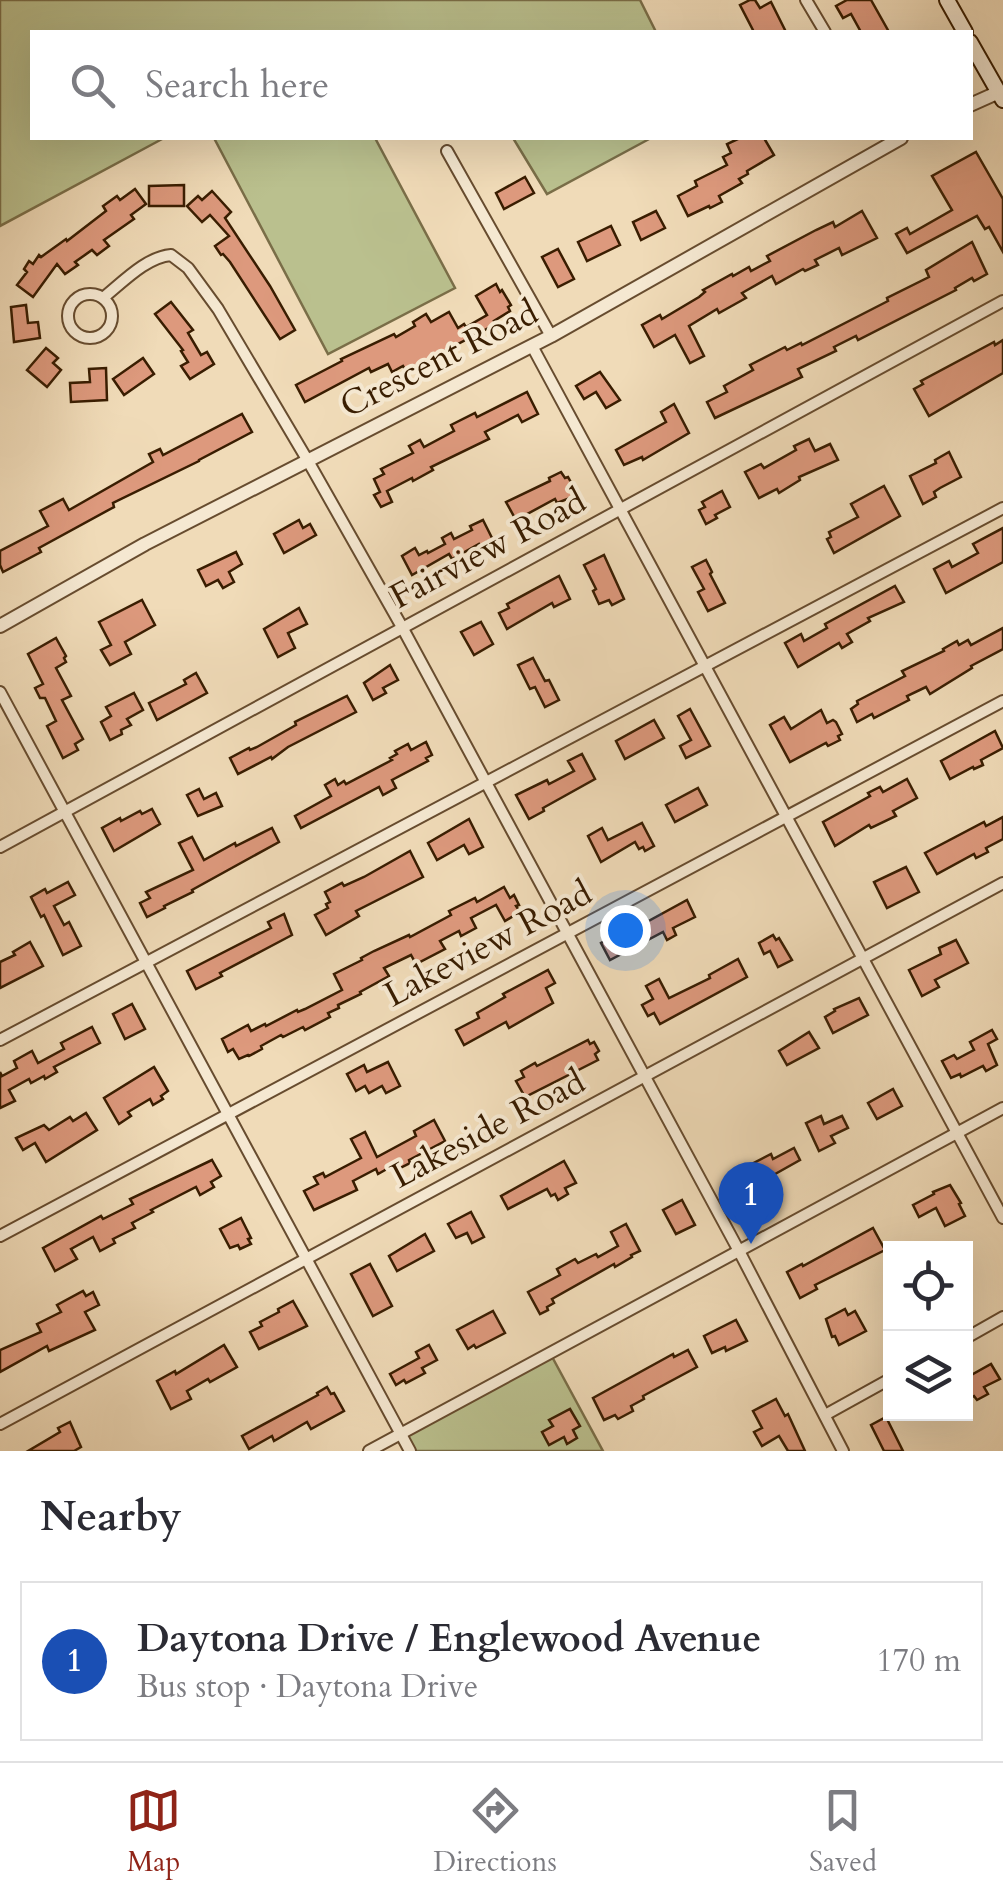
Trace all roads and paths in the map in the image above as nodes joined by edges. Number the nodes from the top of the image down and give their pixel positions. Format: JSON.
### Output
{"nodes":[{"id":1,"x":806,"y":0,"type":"edge"},
{"id":2,"x":946,"y":0,"type":"edge"},
{"id":3,"x":824,"y":30,"type":"edge"},
{"id":4,"x":964,"y":30,"type":"edge"},
{"id":5,"x":973,"y":47,"type":"edge"},
{"id":6,"x":1002,"y":94,"type":"edge"},
{"id":7,"x":973,"y":105,"type":"edge"},
{"id":8,"x":885,"y":141,"type":"edge"},
{"id":9,"x":447,"y":150,"type":"dead end"},
{"id":10,"x":103,"y":298,"type":"junction"},
{"id":11,"x":1003,"y":301,"type":"edge"},
{"id":12,"x":551,"y":336,"type":"junction"},
{"id":13,"x":532,"y":346,"type":"junction"},
{"id":14,"x":308,"y":461,"type":"junction"},
{"id":15,"x":1003,"y":508,"type":"edge"},
{"id":16,"x":620,"y":509,"type":"junction"},
{"id":17,"x":0,"y":626,"type":"edge"},
{"id":18,"x":402,"y":627,"type":"junction"},
{"id":19,"x":705,"y":665,"type":"junction"},
{"id":20,"x":0,"y":692,"type":"edge"},
{"id":21,"x":1003,"y":701,"type":"edge"},
{"id":22,"x":486,"y":782,"type":"junction"},
{"id":23,"x":65,"y":812,"type":"junction"},
{"id":24,"x":786,"y":817,"type":"junction"},
{"id":25,"x":0,"y":846,"type":"edge"},
{"id":26,"x":1003,"y":884,"type":"edge"},
{"id":27,"x":568,"y":932,"type":"junction"},
{"id":28,"x":862,"y":958,"type":"junction"},
{"id":29,"x":147,"y":963,"type":"junction"},
{"id":30,"x":0,"y":1040,"type":"edge"},
{"id":31,"x":644,"y":1076,"type":"junction"},
{"id":32,"x":1003,"y":1108,"type":"edge"},
{"id":33,"x":227,"y":1114,"type":"junction"},
{"id":34,"x":957,"y":1133,"type":"junction"},
{"id":35,"x":1003,"y":1218,"type":"edge"},
{"id":36,"x":0,"y":1236,"type":"edge"},
{"id":37,"x":739,"y":1251,"type":"junction"},
{"id":38,"x":306,"y":1258,"type":"junction"},
{"id":39,"x":1003,"y":1317,"type":"edge"},
{"id":40,"x":973,"y":1334,"type":"edge"},
{"id":41,"x":883,"y":1383,"type":"edge"},
{"id":42,"x":825,"y":1415,"type":"junction"},
{"id":43,"x":0,"y":1424,"type":"edge"},
{"id":44,"x":400,"y":1434,"type":"junction"},
{"id":45,"x":369,"y":1451,"type":"edge"},
{"id":46,"x":410,"y":1451,"type":"edge"},
{"id":47,"x":844,"y":1451,"type":"edge"}],
"edges":[{"from":1,"to":3,"type":"street"},
{"from":2,"to":4,"type":"main road"},
{"from":5,"to":6,"type":"main road"},
{"from":6,"to":7,"type":"street"},
{"from":8,"to":12,"type":"street","name":"Crescent Road"},
{"from":9,"to":12,"type":"street"},
{"from":10,"to":10,"type":"street"},
{"from":10,"to":14,"type":"street"},
{"from":11,"to":16,"type":"street","name":"Fairview Road"},
{"from":12,"to":13,"type":"street","name":"Crescent Road"},
{"from":13,"to":14,"type":"street","name":"Crescent Road"},
{"from":13,"to":16,"type":"street"},
{"from":14,"to":17,"type":"street","name":"Crescent Road"},
{"from":14,"to":18,"type":"street"},
{"from":15,"to":19,"type":"street"},
{"from":16,"to":18,"type":"street","name":"Fairview Road"},
{"from":16,"to":19,"type":"street"},
{"from":18,"to":22,"type":"street"},
{"from":18,"to":23,"type":"street","name":"Fairview Road"},
{"from":19,"to":22,"type":"street"},
{"from":19,"to":24,"type":"street"},
{"from":20,"to":23,"type":"street"},
{"from":21,"to":24,"type":"street","name":"Lakeview Road"},
{"from":22,"to":27,"type":"street"},
{"from":22,"to":29,"type":"street"},
{"from":23,"to":25,"type":"street","name":"Fairview Road"},
{"from":23,"to":29,"type":"street"},
{"from":24,"to":27,"type":"street","name":"Lakeview Road"},
{"from":24,"to":28,"type":"street"},
{"from":26,"to":28,"type":"street","name":"Lakeside Road"},
{"from":27,"to":31,"type":"street"},
{"from":27,"to":33,"type":"street","name":"Lakeview Road"},
{"from":28,"to":31,"type":"street","name":"Lakeside Road"},
{"from":28,"to":34,"type":"street"},
{"from":29,"to":30,"type":"street"},
{"from":29,"to":33,"type":"street"},
{"from":31,"to":37,"type":"street"},
{"from":31,"to":38,"type":"street","name":"Lakeside Road"},
{"from":32,"to":34,"type":"street"},
{"from":33,"to":36,"type":"street","name":"Lakeview Road"},
{"from":33,"to":38,"type":"street"},
{"from":34,"to":35,"type":"street"},
{"from":34,"to":37,"type":"street"},
{"from":37,"to":42,"type":"street"},
{"from":37,"to":44,"type":"street"},
{"from":38,"to":43,"type":"street","name":"Lakeside Road"},
{"from":38,"to":44,"type":"street"},
{"from":39,"to":40,"type":"street"},
{"from":41,"to":42,"type":"street"},
{"from":42,"to":47,"type":"street"},
{"from":44,"to":45,"type":"street"},
{"from":44,"to":46,"type":"street"}]}
